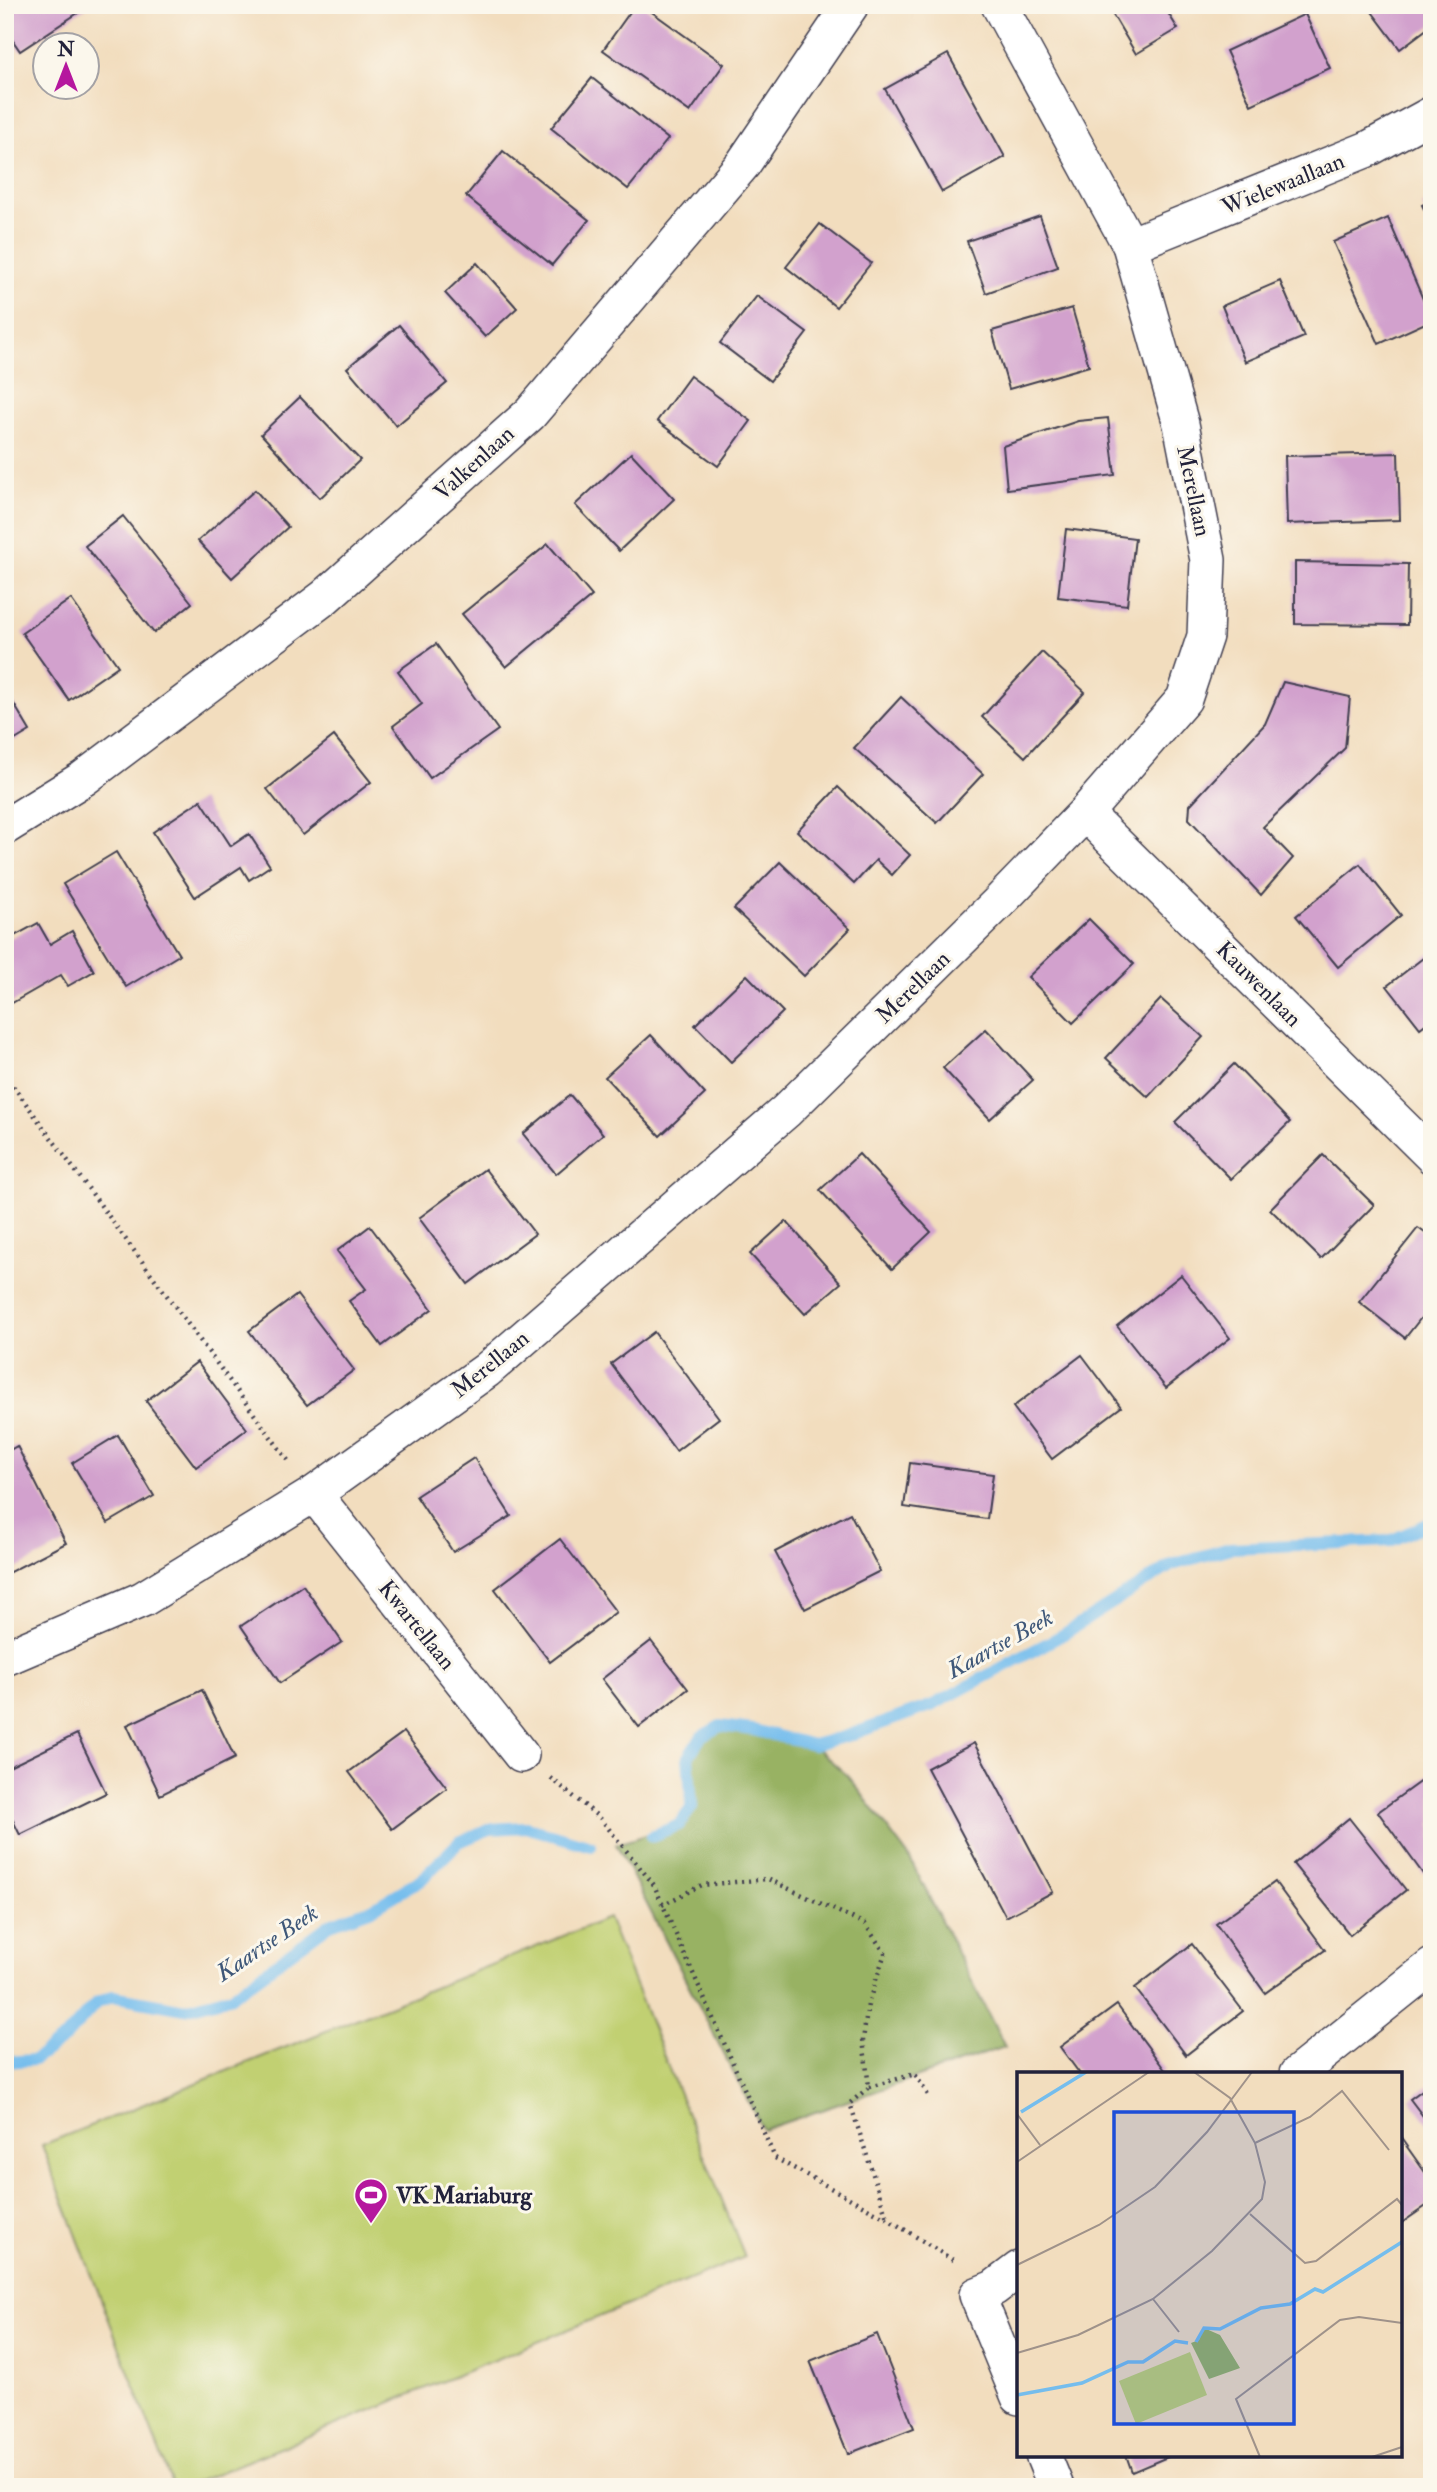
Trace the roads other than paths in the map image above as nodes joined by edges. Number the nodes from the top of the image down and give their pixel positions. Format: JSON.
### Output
{"nodes":[{"id":1,"x":851,"y":5,"type":"edge"},
{"id":2,"x":999,"y":5,"type":"edge"},
{"id":3,"x":1432,"y":114,"type":"edge"},
{"id":4,"x":1130,"y":245,"type":"junction"},
{"id":5,"x":1085,"y":813,"type":"junction"},
{"id":6,"x":5,"y":827,"type":"edge"},
{"id":7,"x":1432,"y":1156,"type":"edge"},
{"id":8,"x":314,"y":1494,"type":"junction"},
{"id":9,"x":5,"y":1658,"type":"edge"},
{"id":10,"x":521,"y":1755,"type":"road end"},
{"id":11,"x":1432,"y":1966,"type":"edge"},
{"id":12,"x":1300,"y":2072,"type":"edge"},
{"id":13,"x":1017,"y":2271,"type":"edge"},
{"id":14,"x":1017,"y":2380,"type":"edge"},
{"id":15,"x":1044,"y":2457,"type":"edge"},
{"id":16,"x":1056,"y":2487,"type":"edge"}],
"edges":[{"from":1,"to":6,"type":"street","name":"Valkenlaan"},
{"from":2,"to":4,"type":"street","name":"Merellaan"},
{"from":3,"to":4,"type":"street","name":"Wielewaallaan"},
{"from":4,"to":5,"type":"street","name":"Merellaan"},
{"from":5,"to":7,"type":"street","name":"Kauwenlaan"},
{"from":5,"to":8,"type":"street","name":"Merellaan"},
{"from":8,"to":9,"type":"street","name":"Merellaan"},
{"from":8,"to":10,"type":"street","name":"Kwartellaan"},
{"from":11,"to":12,"type":"street"},
{"from":13,"to":14,"type":"street"},
{"from":15,"to":16,"type":"street"}]}
